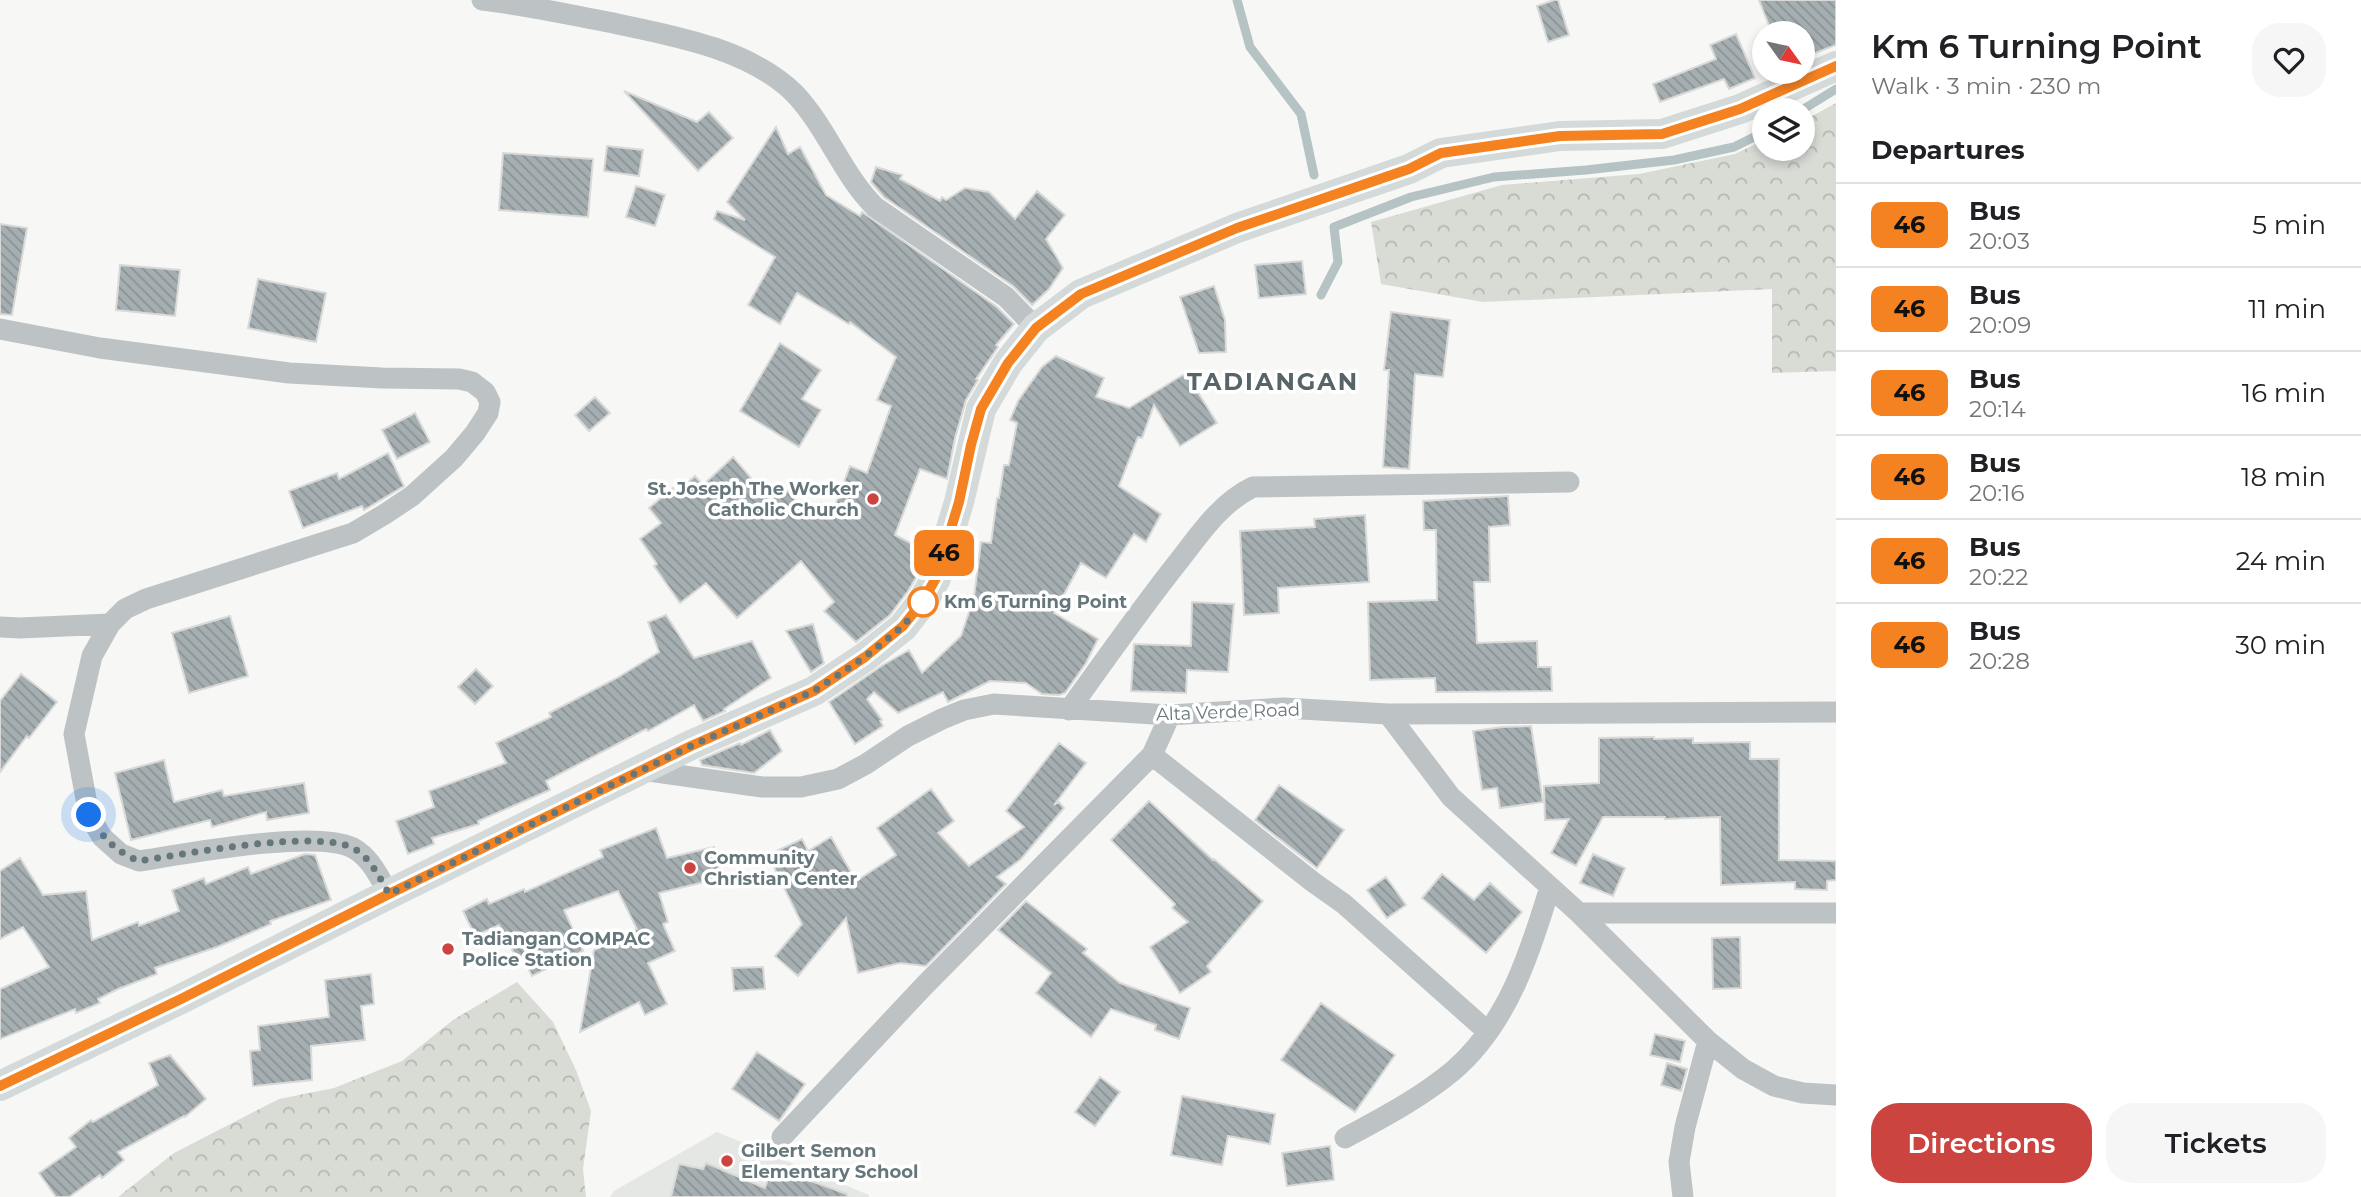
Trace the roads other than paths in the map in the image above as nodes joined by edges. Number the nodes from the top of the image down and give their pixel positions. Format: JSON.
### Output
{"nodes":[{"id":1,"x":482,"y":0,"type":"edge"},
{"id":2,"x":1836,"y":66,"type":"edge"},
{"id":3,"x":1036,"y":328,"type":"junction"},
{"id":4,"x":0,"y":329,"type":"edge"},
{"id":5,"x":1569,"y":482,"type":"dead end"},
{"id":6,"x":110,"y":624,"type":"junction"},
{"id":7,"x":0,"y":627,"type":"edge"},
{"id":8,"x":1069,"y":710,"type":"junction"},
{"id":9,"x":1836,"y":712,"type":"edge"},
{"id":10,"x":1388,"y":714,"type":"junction"},
{"id":11,"x":1170,"y":715,"type":"junction"},
{"id":12,"x":1152,"y":755,"type":"junction"},
{"id":13,"x":642,"y":770,"type":"junction"},
{"id":14,"x":1550,"y":887,"type":"junction"},
{"id":15,"x":389,"y":894,"type":"junction"},
{"id":16,"x":1579,"y":913,"type":"junction"},
{"id":17,"x":1836,"y":913,"type":"edge"},
{"id":18,"x":1488,"y":1032,"type":"junction"},
{"id":19,"x":1708,"y":1041,"type":"junction"},
{"id":20,"x":0,"y":1086,"type":"edge"},
{"id":21,"x":1836,"y":1095,"type":"edge"},
{"id":22,"x":782,"y":1137,"type":"dead end"},
{"id":23,"x":1345,"y":1138,"type":"dead end"},
{"id":24,"x":1683,"y":1197,"type":"edge"}],
"edges":[{"from":1,"to":3,"type":"street"},
{"from":2,"to":3,"type":"main road"},
{"from":3,"to":13,"type":"main road"},
{"from":4,"to":6,"type":"street"},
{"from":5,"to":8,"type":"street"},
{"from":6,"to":7,"type":"street"},
{"from":6,"to":15,"type":"street"},
{"from":8,"to":11,"type":"street","name":"Alta Verde Road"},
{"from":8,"to":13,"type":"street","name":"Alta Verde Road"},
{"from":9,"to":10,"type":"street","name":"Alta Verde Road"},
{"from":10,"to":11,"type":"street","name":"Alta Verde Road"},
{"from":10,"to":14,"type":"street"},
{"from":11,"to":12,"type":"street"},
{"from":12,"to":18,"type":"street"},
{"from":12,"to":22,"type":"street"},
{"from":13,"to":15,"type":"main road"},
{"from":14,"to":16,"type":"street"},
{"from":14,"to":18,"type":"street"},
{"from":15,"to":20,"type":"main road"},
{"from":16,"to":17,"type":"street"},
{"from":16,"to":19,"type":"street"},
{"from":18,"to":23,"type":"street"},
{"from":19,"to":21,"type":"street"},
{"from":19,"to":24,"type":"street"}]}
